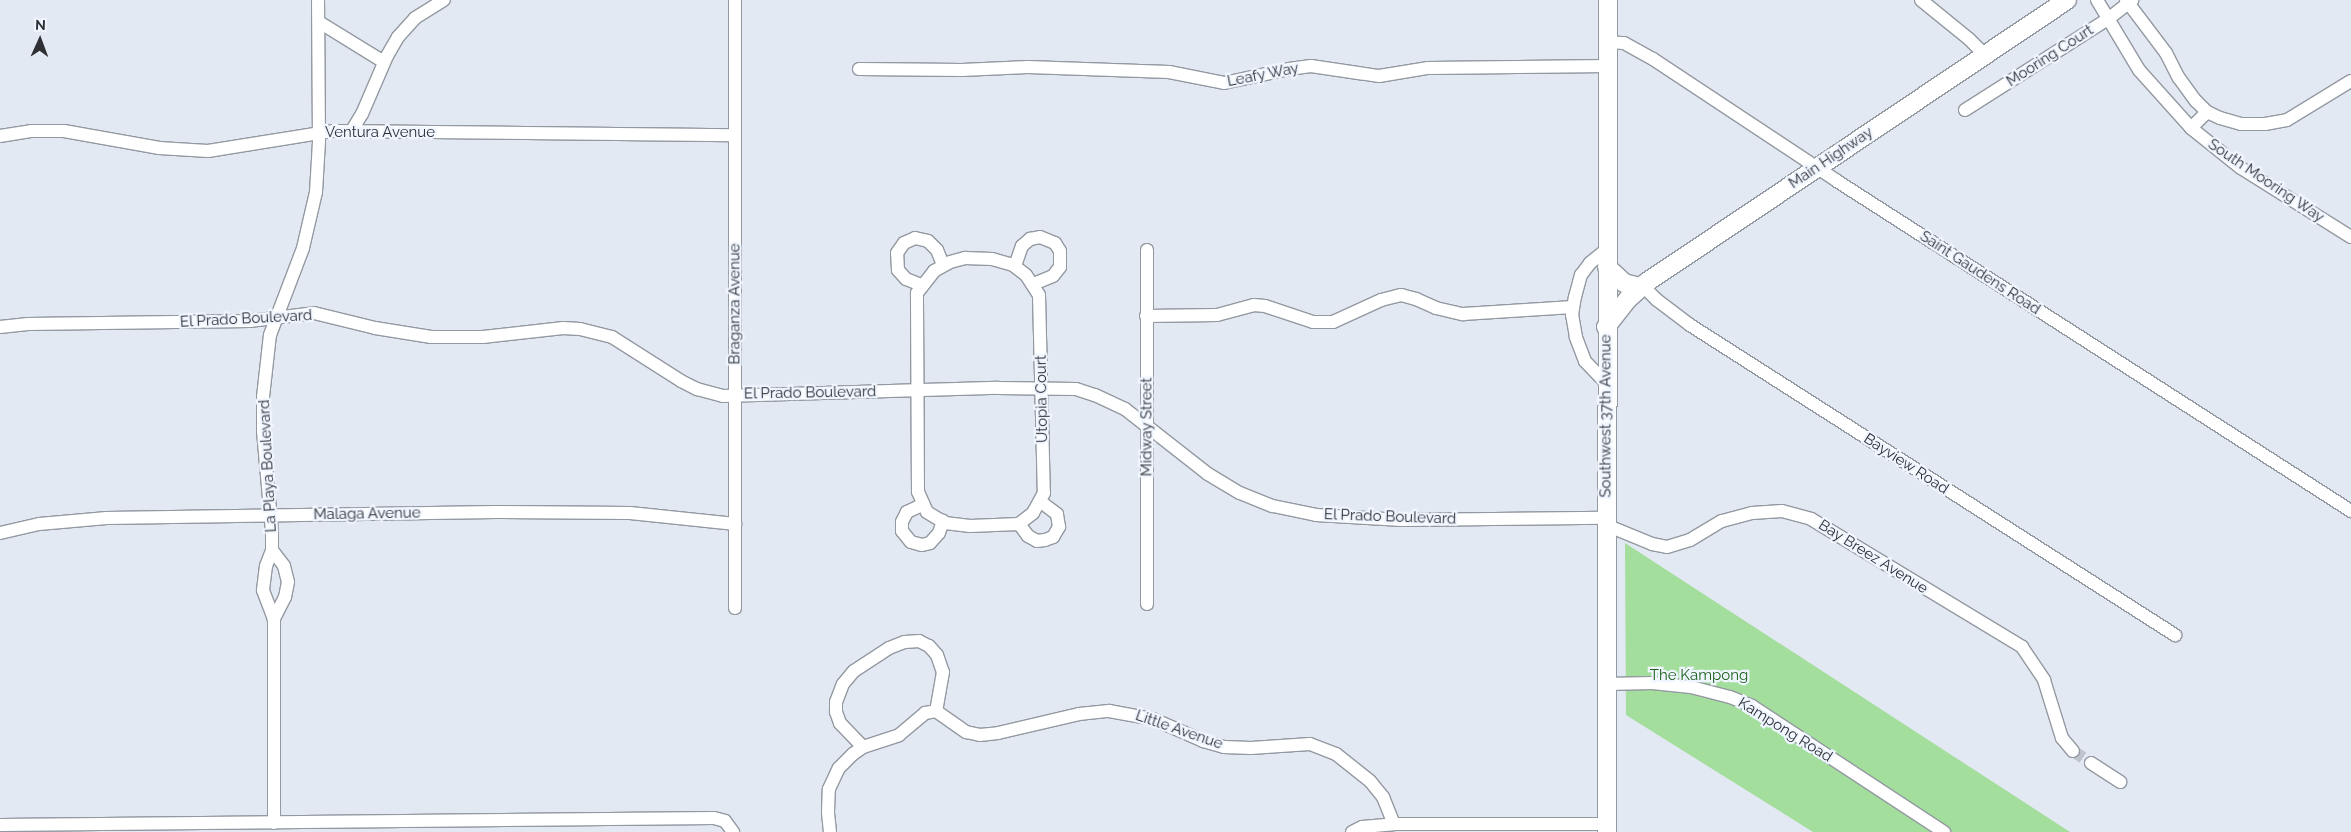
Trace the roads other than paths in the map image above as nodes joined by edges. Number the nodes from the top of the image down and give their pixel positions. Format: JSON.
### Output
{"nodes":[{"id":1,"x":318,"y":0,"type":"edge"},
{"id":2,"x":444,"y":0,"type":"edge"},
{"id":3,"x":735,"y":0,"type":"edge"},
{"id":4,"x":1608,"y":0,"type":"edge"},
{"id":5,"x":1920,"y":0,"type":"edge"},
{"id":6,"x":2066,"y":0,"type":"edge"},
{"id":7,"x":2097,"y":0,"type":"edge"},
{"id":8,"x":2129,"y":1,"type":"edge"},
{"id":9,"x":2108,"y":19,"type":"junction"},
{"id":10,"x":319,"y":22,"type":"junction"},
{"id":11,"x":1608,"y":42,"type":"junction"},
{"id":12,"x":1985,"y":55,"type":"junction"},
{"id":13,"x":384,"y":62,"type":"junction"},
{"id":14,"x":1608,"y":66,"type":"junction"},
{"id":15,"x":859,"y":69,"type":"dead end"},
{"id":16,"x":2351,"y":81,"type":"edge"},
{"id":17,"x":1965,"y":110,"type":"dead end"},
{"id":18,"x":2207,"y":112,"type":"junction"},
{"id":19,"x":2191,"y":128,"type":"junction"},
{"id":20,"x":319,"y":132,"type":"junction"},
{"id":21,"x":351,"y":132,"type":"junction"},
{"id":22,"x":733,"y":135,"type":"junction"},
{"id":23,"x":0,"y":136,"type":"edge"},
{"id":24,"x":1817,"y":167,"type":"junction"},
{"id":25,"x":2351,"y":237,"type":"edge"},
{"id":26,"x":1607,"y":249,"type":"junction"},
{"id":27,"x":1147,"y":250,"type":"dead end"},
{"id":28,"x":943,"y":265,"type":"junction"},
{"id":29,"x":1015,"y":266,"type":"junction"},
{"id":30,"x":1607,"y":267,"type":"junction"},
{"id":31,"x":1033,"y":284,"type":"junction"},
{"id":32,"x":921,"y":286,"type":"junction"},
{"id":33,"x":1642,"y":286,"type":"junction"},
{"id":34,"x":1573,"y":307,"type":"junction"},
{"id":35,"x":1146,"y":316,"type":"junction"},
{"id":36,"x":276,"y":318,"type":"junction"},
{"id":37,"x":0,"y":327,"type":"edge"},
{"id":38,"x":1606,"y":327,"type":"junction"},
{"id":39,"x":1606,"y":383,"type":"junction"},
{"id":40,"x":1041,"y":387,"type":"junction"},
{"id":41,"x":918,"y":392,"type":"junction"},
{"id":42,"x":735,"y":394,"type":"junction"},
{"id":43,"x":1146,"y":424,"type":"junction"},
{"id":44,"x":1041,"y":502,"type":"junction"},
{"id":45,"x":922,"y":505,"type":"junction"},
{"id":46,"x":2351,"y":511,"type":"edge"},
{"id":47,"x":271,"y":515,"type":"junction"},
{"id":48,"x":943,"y":521,"type":"junction"},
{"id":49,"x":1606,"y":521,"type":"junction"},
{"id":50,"x":735,"y":524,"type":"junction"},
{"id":51,"x":1019,"y":524,"type":"junction"},
{"id":52,"x":0,"y":533,"type":"edge"},
{"id":53,"x":272,"y":550,"type":"junction"},
{"id":54,"x":1147,"y":604,"type":"dead end"},
{"id":55,"x":735,"y":608,"type":"dead end"},
{"id":56,"x":274,"y":619,"type":"junction"},
{"id":57,"x":2175,"y":636,"type":"dead end"},
{"id":58,"x":1606,"y":684,"type":"junction"},
{"id":59,"x":936,"y":711,"type":"junction"},
{"id":60,"x":863,"y":747,"type":"junction"},
{"id":61,"x":2073,"y":751,"type":"tunnel mouth"},
{"id":62,"x":2091,"y":764,"type":"tunnel mouth"},
{"id":63,"x":2120,"y":782,"type":"dead end"},
{"id":64,"x":274,"y":823,"type":"junction"},
{"id":65,"x":1394,"y":824,"type":"junction"},
{"id":66,"x":0,"y":825,"type":"edge"},
{"id":67,"x":732,"y":828,"type":"edge"},
{"id":68,"x":1607,"y":828,"type":"edge"},
{"id":69,"x":830,"y":832,"type":"edge"},
{"id":70,"x":1352,"y":832,"type":"edge"},
{"id":71,"x":1944,"y":832,"type":"edge"}],
"edges":[{"from":1,"to":10,"type":"street","name":"La Playa Boulevard"},
{"from":2,"to":13,"type":"street"},
{"from":3,"to":22,"type":"street","name":"Braganza Avenue"},
{"from":4,"to":11,"type":"main road","name":"Southwest 37th Avenue"},
{"from":5,"to":12,"type":"street"},
{"from":6,"to":12,"type":"main road","name":"Main Highway"},
{"from":7,"to":9,"type":"street","name":"South Mooring Way"},
{"from":8,"to":9,"type":"street","name":"Mooring Court"},
{"from":8,"to":18,"type":"street"},
{"from":9,"to":17,"type":"street","name":"Mooring Court"},
{"from":9,"to":19,"type":"street","name":"South Mooring Way"},
{"from":10,"to":13,"type":"street"},
{"from":10,"to":20,"type":"street","name":"La Playa Boulevard"},
{"from":11,"to":14,"type":"main road","name":"Southwest 37th Avenue"},
{"from":11,"to":24,"type":"street","name":"Saint Gaudens Road"},
{"from":12,"to":24,"type":"main road","name":"Main Highway"},
{"from":13,"to":21,"type":"street"},
{"from":14,"to":15,"type":"street","name":"Leafy Way"},
{"from":14,"to":26,"type":"main road","name":"Southwest 37th Avenue"},
{"from":16,"to":18,"type":"street"},
{"from":18,"to":19,"type":"street"},
{"from":19,"to":25,"type":"street","name":"South Mooring Way"},
{"from":20,"to":21,"type":"street","name":"Ventura Avenue"},
{"from":20,"to":23,"type":"street","name":"Ventura Avenue"},
{"from":20,"to":36,"type":"street","name":"La Playa Boulevard"},
{"from":21,"to":22,"type":"street","name":"Ventura Avenue"},
{"from":22,"to":42,"type":"street","name":"Braganza Avenue"},
{"from":24,"to":33,"type":"main road","name":"Main Highway"},
{"from":24,"to":46,"type":"street","name":"Saint Gaudens Road"},
{"from":26,"to":30,"type":"main road","name":"Southwest 37th Avenue"},
{"from":26,"to":34,"type":"street"},
{"from":27,"to":35,"type":"street","name":"Midway Street"},
{"from":28,"to":29,"type":"street","name":"Utopia Court"},
{"from":28,"to":32,"type":"street","name":"Utopia Court"},
{"from":28,"to":32,"type":"street"},
{"from":29,"to":31,"type":"street","name":"Utopia Court"},
{"from":29,"to":31,"type":"street"},
{"from":30,"to":33,"type":"main road"},
{"from":30,"to":38,"type":"main road","name":"Southwest 37th Avenue"},
{"from":31,"to":40,"type":"street","name":"Utopia Court"},
{"from":32,"to":41,"type":"street"},
{"from":33,"to":38,"type":"main road","name":"Main Highway"},
{"from":33,"to":57,"type":"street","name":"Bayview Road"},
{"from":34,"to":35,"type":"street"},
{"from":34,"to":39,"type":"street"},
{"from":35,"to":43,"type":"street","name":"Midway Street"},
{"from":36,"to":37,"type":"street","name":"El Prado Boulevard"},
{"from":36,"to":42,"type":"street","name":"El Prado Boulevard"},
{"from":36,"to":47,"type":"street","name":"La Playa Boulevard"},
{"from":38,"to":39,"type":"main road","name":"Southwest 37th Avenue"},
{"from":39,"to":49,"type":"main road","name":"Southwest 37th Avenue"},
{"from":40,"to":41,"type":"street","name":"El Prado Boulevard"},
{"from":40,"to":43,"type":"street","name":"El Prado Boulevard"},
{"from":40,"to":44,"type":"street","name":"Utopia Court"},
{"from":41,"to":42,"type":"street","name":"El Prado Boulevard"},
{"from":41,"to":45,"type":"street"},
{"from":42,"to":50,"type":"street","name":"Braganza Avenue"},
{"from":43,"to":49,"type":"street","name":"El Prado Boulevard"},
{"from":43,"to":54,"type":"street","name":"Midway Street"},
{"from":44,"to":51,"type":"street"},
{"from":44,"to":51,"type":"street"},
{"from":45,"to":48,"type":"street"},
{"from":45,"to":48,"type":"street"},
{"from":47,"to":50,"type":"street","name":"Malaga Avenue"},
{"from":47,"to":52,"type":"street","name":"Malaga Avenue"},
{"from":47,"to":53,"type":"street","name":"La Playa Boulevard"},
{"from":48,"to":51,"type":"street"},
{"from":49,"to":58,"type":"main road","name":"Southwest 37th Avenue"},
{"from":49,"to":61,"type":"street","name":"Bay Breez Avenue"},
{"from":50,"to":55,"type":"street","name":"Braganza Avenue"},
{"from":53,"to":56,"type":"street","name":"La Playa Boulevard"},
{"from":53,"to":56,"type":"street","name":"La Playa Boulevard"},
{"from":56,"to":64,"type":"street","name":"La Playa Boulevard"},
{"from":58,"to":68,"type":"main road","name":"Southwest 37th Avenue"},
{"from":58,"to":71,"type":"street","name":"Kampong Road"},
{"from":59,"to":60,"type":"street"},
{"from":59,"to":60,"type":"street"},
{"from":59,"to":65,"type":"street","name":"Little Avenue"},
{"from":60,"to":69,"type":"street"},
{"from":62,"to":63,"type":"street"},
{"from":64,"to":66,"type":"street"},
{"from":64,"to":67,"type":"street"},
{"from":65,"to":68,"type":"street"},
{"from":65,"to":70,"type":"street"}]}
